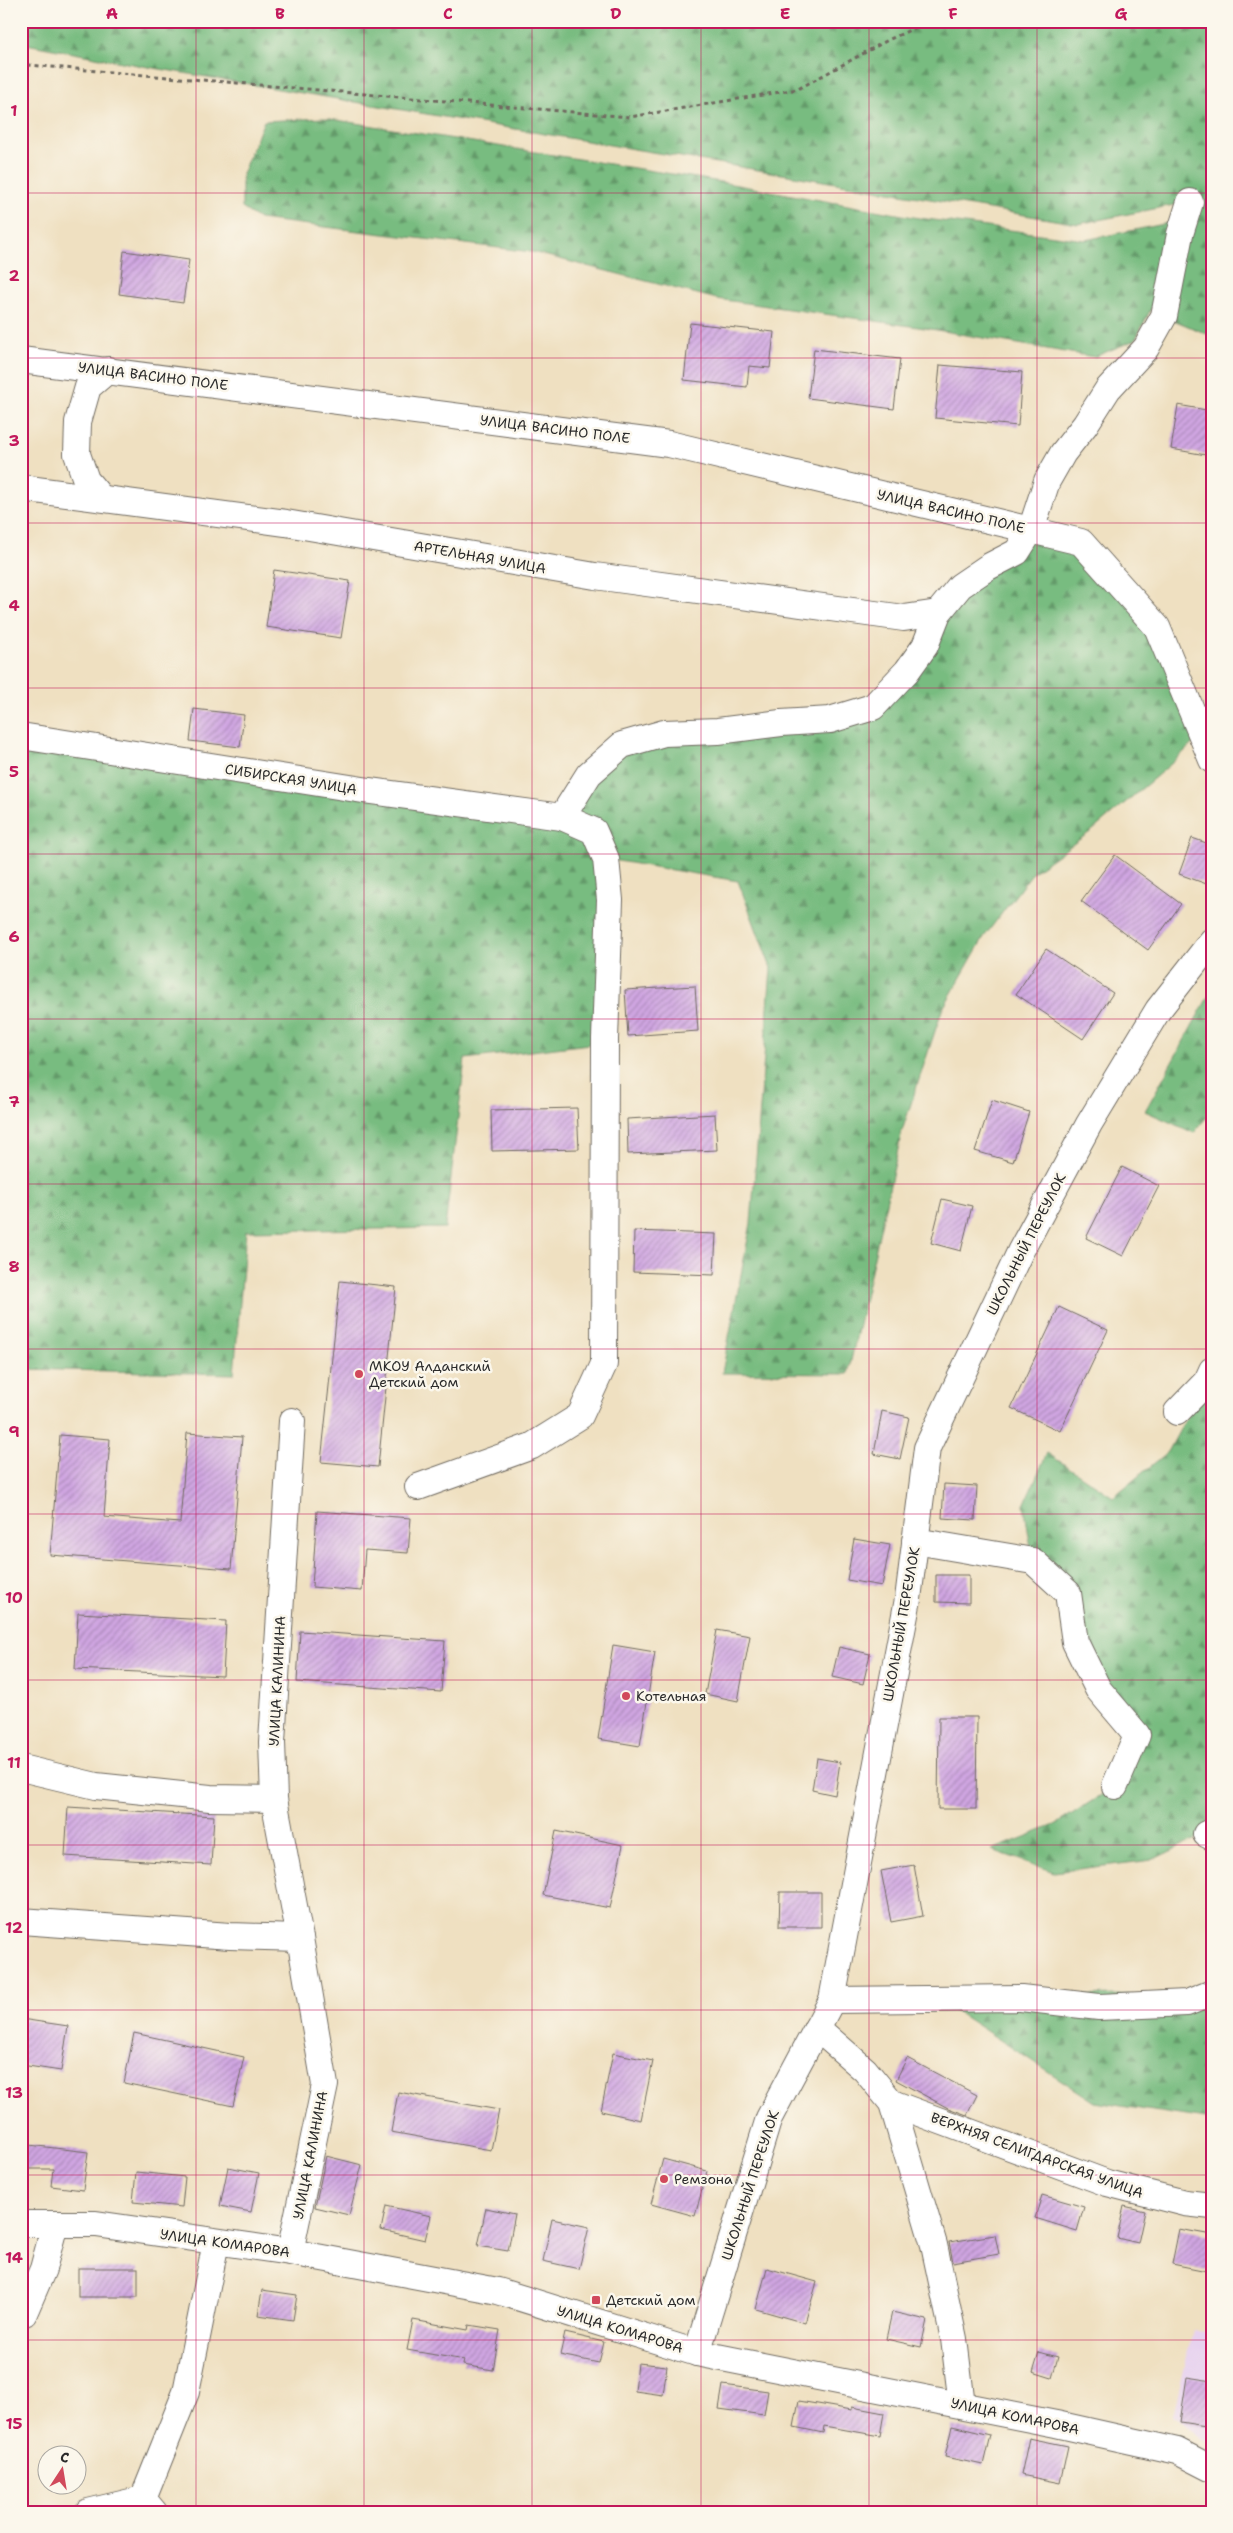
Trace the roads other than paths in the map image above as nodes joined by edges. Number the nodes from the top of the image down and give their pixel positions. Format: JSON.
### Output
{"nodes":[{"id":1,"x":1190,"y":202,"type":"dead end"},
{"id":2,"x":21,"y":360,"type":"edge"},
{"id":3,"x":108,"y":370,"type":"junction"},
{"id":4,"x":21,"y":488,"type":"edge"},
{"id":5,"x":101,"y":498,"type":"junction"},
{"id":6,"x":1031,"y":530,"type":"junction"},
{"id":7,"x":938,"y":613,"type":"junction"},
{"id":8,"x":21,"y":736,"type":"edge"},
{"id":9,"x":1212,"y":760,"type":"edge"},
{"id":10,"x":562,"y":817,"type":"junction"},
{"id":11,"x":1212,"y":941,"type":"edge"},
{"id":12,"x":1212,"y":1370,"type":"edge"},
{"id":13,"x":1177,"y":1412,"type":"dead end"},
{"id":14,"x":292,"y":1421,"type":"dead end"},
{"id":15,"x":418,"y":1487,"type":"dead end"},
{"id":16,"x":915,"y":1541,"type":"junction"},
{"id":17,"x":21,"y":1768,"type":"edge"},
{"id":18,"x":1115,"y":1786,"type":"dead end"},
{"id":19,"x":274,"y":1799,"type":"junction"},
{"id":20,"x":21,"y":1921,"type":"edge"},
{"id":21,"x":300,"y":1938,"type":"junction"},
{"id":22,"x":1212,"y":1993,"type":"edge"},
{"id":23,"x":832,"y":2000,"type":"junction"},
{"id":24,"x":817,"y":2028,"type":"junction"},
{"id":25,"x":892,"y":2103,"type":"junction"},
{"id":26,"x":1212,"y":2206,"type":"edge"},
{"id":27,"x":21,"y":2224,"type":"edge"},
{"id":28,"x":55,"y":2224,"type":"junction"},
{"id":29,"x":216,"y":2242,"type":"junction"},
{"id":30,"x":290,"y":2252,"type":"junction"},
{"id":31,"x":21,"y":2313,"type":"edge"},
{"id":32,"x":697,"y":2353,"type":"junction"},
{"id":33,"x":962,"y":2406,"type":"junction"},
{"id":34,"x":1212,"y":2470,"type":"edge"},
{"id":35,"x":149,"y":2505,"type":"edge"},
{"id":36,"x":88,"y":2512,"type":"edge"}],
"edges":[{"from":1,"to":6,"type":"street"},
{"from":2,"to":3,"type":"street","name":"УЛИЦА ВАСИНО ПОЛЕ"},
{"from":3,"to":5,"type":"street"},
{"from":3,"to":6,"type":"street","name":"УЛИЦА ВАСИНО ПОЛЕ"},
{"from":4,"to":5,"type":"street","name":"АРТЕЛЬНАЯ УЛИЦА"},
{"from":5,"to":7,"type":"street","name":"АРТЕЛЬНАЯ УЛИЦА"},
{"from":6,"to":7,"type":"street"},
{"from":6,"to":9,"type":"street","name":"УЛИЦА ВАСИНО ПОЛЕ"},
{"from":7,"to":10,"type":"street"},
{"from":8,"to":10,"type":"street","name":"СИБИРСКАЯ УЛИЦА"},
{"from":10,"to":15,"type":"street","name":"СИБИРСКАЯ УЛИЦА"},
{"from":11,"to":16,"type":"street","name":"ШКОЛЬНЫЙ ПЕРЕУЛОК"},
{"from":12,"to":13,"type":"street"},
{"from":14,"to":19,"type":"street","name":"УЛИЦА КАЛИНИНА"},
{"from":16,"to":18,"type":"street"},
{"from":16,"to":23,"type":"street","name":"ШКОЛЬНЫЙ ПЕРЕУЛОК"},
{"from":17,"to":19,"type":"street"},
{"from":19,"to":21,"type":"street","name":"УЛИЦА КАЛИНИНА"},
{"from":20,"to":21,"type":"street"},
{"from":21,"to":30,"type":"street","name":"УЛИЦА КАЛИНИНА"},
{"from":22,"to":23,"type":"street"},
{"from":23,"to":24,"type":"street","name":"ШКОЛЬНЫЙ ПЕРЕУЛОК"},
{"from":24,"to":25,"type":"street"},
{"from":24,"to":32,"type":"street","name":"ШКОЛЬНЫЙ ПЕРЕУЛОК"},
{"from":25,"to":26,"type":"street","name":"ВЕРХНЯЯ СЕЛИГДАРСКАЯ УЛИЦА"},
{"from":25,"to":33,"type":"street"},
{"from":27,"to":28,"type":"street","name":"УЛИЦА КОМАРОВА"},
{"from":28,"to":29,"type":"street","name":"УЛИЦА КОМАРОВА"},
{"from":28,"to":31,"type":"street"},
{"from":29,"to":30,"type":"street","name":"УЛИЦА КОМАРОВА"},
{"from":29,"to":35,"type":"street"},
{"from":30,"to":32,"type":"street","name":"УЛИЦА КОМАРОВА"},
{"from":32,"to":33,"type":"street","name":"УЛИЦА КОМАРОВА"},
{"from":33,"to":34,"type":"street","name":"УЛИЦА КОМАРОВА"},
{"from":35,"to":36,"type":"street"}]}
